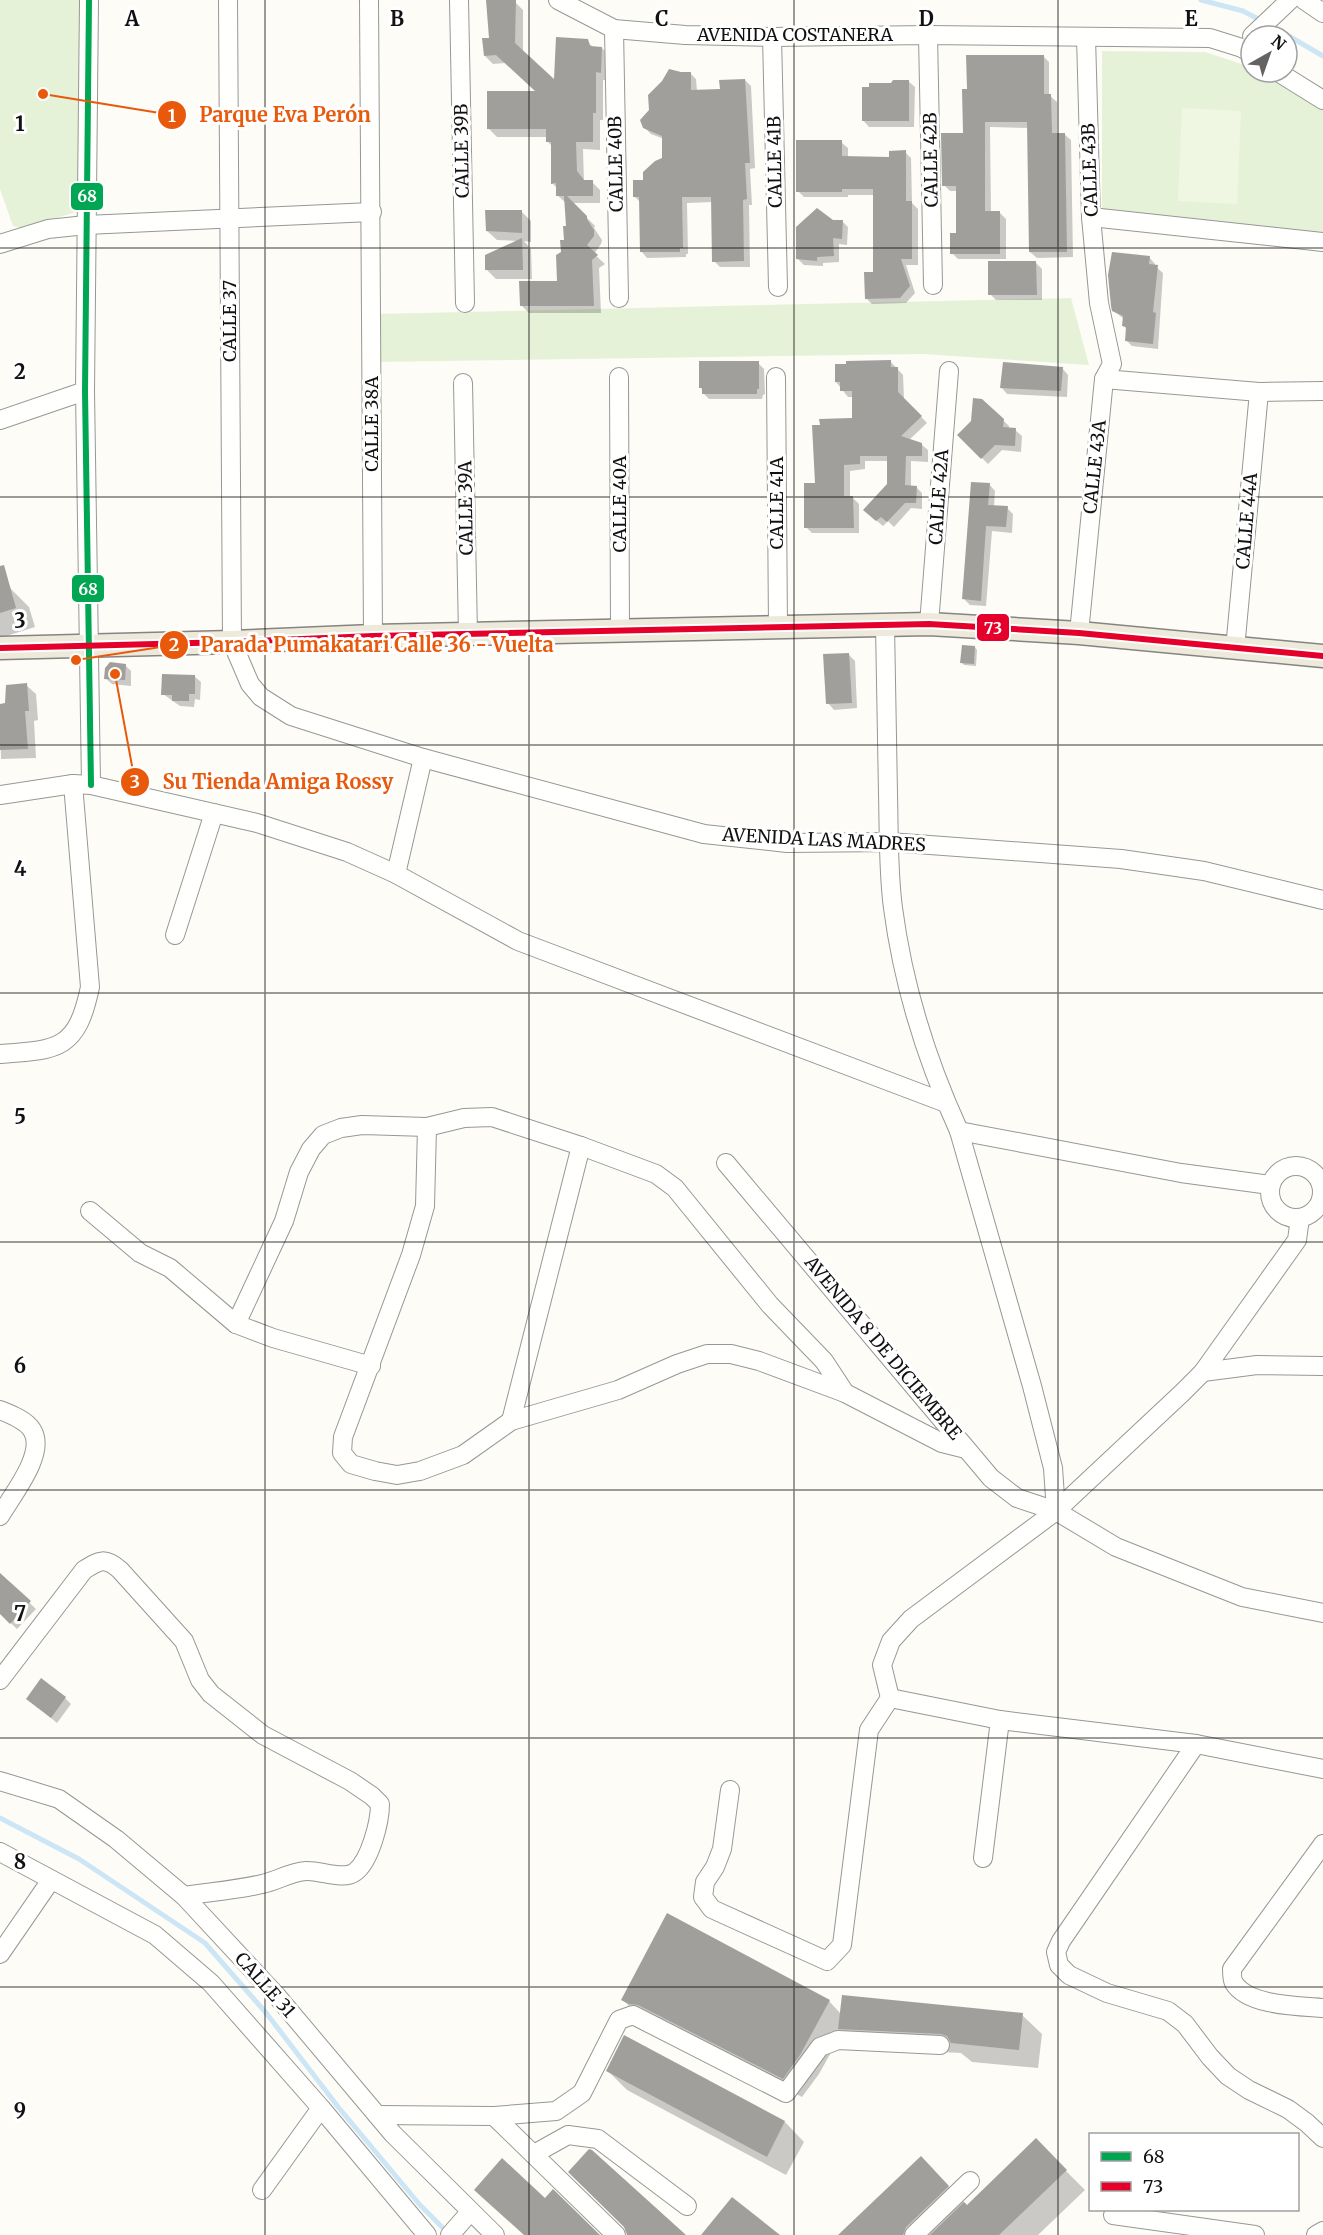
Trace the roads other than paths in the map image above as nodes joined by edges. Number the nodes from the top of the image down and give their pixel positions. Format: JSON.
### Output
{"nodes":[{"id":1,"x":89,"y":0,"type":"edge"},
{"id":2,"x":228,"y":0,"type":"edge"},
{"id":3,"x":369,"y":0,"type":"edge"},
{"id":4,"x":459,"y":0,"type":"edge"},
{"id":5,"x":558,"y":0,"type":"edge"},
{"id":6,"x":1304,"y":0,"type":"edge"},
{"id":7,"x":1284,"y":6,"type":"edge"},
{"id":8,"x":1323,"y":13,"type":"edge"},
{"id":9,"x":1267,"y":24,"type":"edge"},
{"id":10,"x":614,"y":29,"type":"junction"},
{"id":11,"x":928,"y":35,"type":"junction"},
{"id":12,"x":772,"y":37,"type":"junction"},
{"id":13,"x":1086,"y":37,"type":"junction"},
{"id":14,"x":1239,"y":40,"type":"edge"},
{"id":15,"x":1298,"y":84,"type":"edge"},
{"id":16,"x":1323,"y":99,"type":"edge"},
{"id":17,"x":372,"y":212,"type":"junction"},
{"id":18,"x":1091,"y":217,"type":"junction"},
{"id":19,"x":229,"y":218,"type":"junction"},
{"id":20,"x":86,"y":225,"type":"junction"},
{"id":21,"x":1323,"y":242,"type":"edge"},
{"id":22,"x":0,"y":244,"type":"edge"},
{"id":23,"x":933,"y":285,"type":"dead end"},
{"id":24,"x":778,"y":287,"type":"dead end"},
{"id":25,"x":619,"y":298,"type":"dead end"},
{"id":26,"x":465,"y":303,"type":"dead end"},
{"id":27,"x":1099,"y":303,"type":"joint"},
{"id":28,"x":949,"y":371,"type":"dead end"},
{"id":29,"x":619,"y":377,"type":"dead end"},
{"id":30,"x":776,"y":377,"type":"dead end"},
{"id":31,"x":1104,"y":379,"type":"junction"},
{"id":32,"x":463,"y":383,"type":"dead end"},
{"id":33,"x":85,"y":391,"type":"junction"},
{"id":34,"x":1323,"y":391,"type":"edge"},
{"id":35,"x":1259,"y":392,"type":"junction"},
{"id":36,"x":0,"y":420,"type":"edge"},
{"id":37,"x":929,"y":624,"type":"junction"},
{"id":38,"x":885,"y":625,"type":"junction"},
{"id":39,"x":778,"y":628,"type":"junction"},
{"id":40,"x":620,"y":632,"type":"junction"},
{"id":41,"x":1079,"y":633,"type":"junction"},
{"id":42,"x":468,"y":634,"type":"junction"},
{"id":43,"x":373,"y":636,"type":"junction"},
{"id":44,"x":232,"y":642,"type":"junction"},
{"id":45,"x":89,"y":644,"type":"junction"},
{"id":46,"x":0,"y":648,"type":"edge"},
{"id":47,"x":1235,"y":649,"type":"junction"},
{"id":48,"x":1323,"y":656,"type":"edge"},
{"id":49,"x":423,"y":758,"type":"junction"},
{"id":50,"x":82,"y":785,"type":"junction"},
{"id":51,"x":0,"y":795,"type":"edge"},
{"id":52,"x":214,"y":813,"type":"junction"},
{"id":53,"x":889,"y":842,"type":"junction"},
{"id":54,"x":396,"y":874,"type":"junction"},
{"id":55,"x":1323,"y":900,"type":"edge"},
{"id":56,"x":175,"y":935,"type":"dead end"},
{"id":57,"x":0,"y":1054,"type":"edge"},
{"id":58,"x":946,"y":1102,"type":"junction"},
{"id":59,"x":427,"y":1127,"type":"junction"},
{"id":60,"x":959,"y":1131,"type":"junction"},
{"id":61,"x":581,"y":1146,"type":"junction"},
{"id":62,"x":726,"y":1163,"type":"dead end"},
{"id":63,"x":1270,"y":1185,"type":"junction"},
{"id":64,"x":1323,"y":1193,"type":"edge"},
{"id":65,"x":90,"y":1211,"type":"dead end"},
{"id":66,"x":1300,"y":1218,"type":"junction"},
{"id":67,"x":236,"y":1324,"type":"junction"},
{"id":68,"x":370,"y":1366,"type":"junction"},
{"id":69,"x":1323,"y":1366,"type":"edge"},
{"id":70,"x":1203,"y":1372,"type":"junction"},
{"id":71,"x":845,"y":1393,"type":"junction"},
{"id":72,"x":0,"y":1410,"type":"edge"},
{"id":73,"x":511,"y":1420,"type":"junction"},
{"id":74,"x":966,"y":1449,"type":"junction"},
{"id":75,"x":1056,"y":1512,"type":"junction"},
{"id":76,"x":0,"y":1516,"type":"edge"},
{"id":77,"x":1323,"y":1613,"type":"edge"},
{"id":78,"x":0,"y":1680,"type":"edge"},
{"id":79,"x":890,"y":1698,"type":"junction"},
{"id":80,"x":1000,"y":1720,"type":"junction"},
{"id":81,"x":1196,"y":1744,"type":"junction"},
{"id":82,"x":1323,"y":1769,"type":"edge"},
{"id":83,"x":0,"y":1781,"type":"edge"},
{"id":84,"x":730,"y":1790,"type":"dead end"},
{"id":85,"x":1323,"y":1844,"type":"edge"},
{"id":86,"x":0,"y":1852,"type":"edge"},
{"id":87,"x":982,"y":1858,"type":"dead end"},
{"id":88,"x":51,"y":1880,"type":"junction"},
{"id":89,"x":184,"y":1896,"type":"junction"},
{"id":90,"x":0,"y":1954,"type":"edge"},
{"id":91,"x":1323,"y":2008,"type":"edge"},
{"id":92,"x":940,"y":2044,"type":"dead end"},
{"id":93,"x":321,"y":2108,"type":"junction"},
{"id":94,"x":377,"y":2115,"type":"junction"},
{"id":95,"x":494,"y":2116,"type":"junction"},
{"id":96,"x":1323,"y":2138,"type":"edge"},
{"id":97,"x":534,"y":2154,"type":"junction"},
{"id":98,"x":969,"y":2181,"type":"dead end"},
{"id":99,"x":261,"y":2190,"type":"dead end"},
{"id":100,"x":687,"y":2206,"type":"dead end"},
{"id":101,"x":1113,"y":2215,"type":"dead end"},
{"id":102,"x":460,"y":2224,"type":"edge"},
{"id":103,"x":1323,"y":2231,"type":"edge"},
{"id":104,"x":1211,"y":2232,"type":"edge"},
{"id":105,"x":427,"y":2235,"type":"edge"},
{"id":106,"x":495,"y":2235,"type":"edge"},
{"id":107,"x":615,"y":2235,"type":"edge"},
{"id":108,"x":914,"y":2235,"type":"edge"},
{"id":109,"x":1255,"y":2235,"type":"edge"},
{"id":110,"x":1316,"y":2235,"type":"edge"}],
"edges":[{"from":1,"to":20,"type":"street"},
{"from":2,"to":19,"type":"street","name":"CALLE 37"},
{"from":3,"to":17,"type":"street","name":"CALLE 38A"},
{"from":4,"to":26,"type":"street","name":"CALLE 39B"},
{"from":5,"to":10,"type":"street","name":"AVENIDA COSTANERA"},
{"from":6,"to":8,"type":"street"},
{"from":7,"to":9,"type":"street"},
{"from":10,"to":12,"type":"street","name":"AVENIDA COSTANERA"},
{"from":10,"to":25,"type":"street","name":"CALLE 40B"},
{"from":11,"to":12,"type":"street","name":"AVENIDA COSTANERA"},
{"from":11,"to":13,"type":"street","name":"AVENIDA COSTANERA"},
{"from":11,"to":23,"type":"street","name":"CALLE 42B"},
{"from":12,"to":24,"type":"street","name":"CALLE 41B"},
{"from":13,"to":14,"type":"street","name":"AVENIDA COSTANERA"},
{"from":13,"to":18,"type":"street","name":"CALLE 43B"},
{"from":15,"to":16,"type":"street"},
{"from":17,"to":19,"type":"street"},
{"from":17,"to":43,"type":"street","name":"CALLE 38A"},
{"from":18,"to":21,"type":"street"},
{"from":18,"to":27,"type":"street","name":"CALLE 43B"},
{"from":19,"to":20,"type":"street"},
{"from":19,"to":44,"type":"street","name":"CALLE 37"},
{"from":20,"to":22,"type":"street"},
{"from":20,"to":33,"type":"street"},
{"from":27,"to":31,"type":"street","name":"CALLE 43A"},
{"from":28,"to":37,"type":"street","name":"CALLE 42A"},
{"from":29,"to":40,"type":"street","name":"CALLE 40A"},
{"from":30,"to":39,"type":"street","name":"CALLE 41A"},
{"from":31,"to":35,"type":"street"},
{"from":31,"to":41,"type":"street","name":"CALLE 43A"},
{"from":32,"to":42,"type":"street","name":"CALLE 39A"},
{"from":33,"to":36,"type":"street"},
{"from":33,"to":45,"type":"street"},
{"from":34,"to":35,"type":"street"},
{"from":35,"to":47,"type":"street","name":"CALLE 44A"},
{"from":37,"to":38,"type":"main road"},
{"from":37,"to":41,"type":"main road"},
{"from":38,"to":39,"type":"main road"},
{"from":38,"to":53,"type":"street"},
{"from":39,"to":40,"type":"main road"},
{"from":40,"to":42,"type":"main road"},
{"from":41,"to":47,"type":"main road"},
{"from":42,"to":43,"type":"main road"},
{"from":43,"to":44,"type":"main road"},
{"from":44,"to":45,"type":"main road"},
{"from":44,"to":49,"type":"street","name":"AVENIDA LAS MADRES"},
{"from":45,"to":46,"type":"main road"},
{"from":45,"to":50,"type":"street"},
{"from":47,"to":48,"type":"main road"},
{"from":49,"to":53,"type":"street","name":"AVENIDA LAS MADRES"},
{"from":49,"to":54,"type":"street"},
{"from":50,"to":51,"type":"street"},
{"from":50,"to":52,"type":"street"},
{"from":50,"to":57,"type":"street"},
{"from":52,"to":54,"type":"street"},
{"from":52,"to":56,"type":"street"},
{"from":53,"to":55,"type":"street","name":"AVENIDA LAS MADRES"},
{"from":53,"to":58,"type":"street"},
{"from":54,"to":58,"type":"street"},
{"from":58,"to":60,"type":"street"},
{"from":59,"to":61,"type":"street"},
{"from":59,"to":67,"type":"street"},
{"from":59,"to":68,"type":"street"},
{"from":60,"to":63,"type":"street"},
{"from":60,"to":75,"type":"street"},
{"from":61,"to":71,"type":"street"},
{"from":61,"to":73,"type":"street"},
{"from":62,"to":74,"type":"street","name":"AVENIDA 8 DE DICIEMBRE"},
{"from":63,"to":64,"type":"street"},
{"from":63,"to":66,"type":"street"},
{"from":64,"to":66,"type":"street"},
{"from":65,"to":67,"type":"street"},
{"from":66,"to":70,"type":"street"},
{"from":67,"to":68,"type":"street"},
{"from":68,"to":73,"type":"street"},
{"from":69,"to":70,"type":"street"},
{"from":70,"to":75,"type":"street"},
{"from":71,"to":73,"type":"street"},
{"from":71,"to":74,"type":"street"},
{"from":72,"to":76,"type":"street"},
{"from":74,"to":75,"type":"street","name":"AVENIDA 8 DE DICIEMBRE"},
{"from":75,"to":77,"type":"street","name":"AVENIDA 8 DE DICIEMBRE"},
{"from":75,"to":79,"type":"street"},
{"from":78,"to":89,"type":"street"},
{"from":79,"to":80,"type":"street"},
{"from":79,"to":84,"type":"street"},
{"from":80,"to":81,"type":"street"},
{"from":80,"to":87,"type":"street"},
{"from":81,"to":82,"type":"street"},
{"from":81,"to":96,"type":"street"},
{"from":83,"to":89,"type":"street","name":"CALLE 31"},
{"from":85,"to":91,"type":"street"},
{"from":86,"to":88,"type":"street"},
{"from":88,"to":90,"type":"street"},
{"from":88,"to":93,"type":"street"},
{"from":89,"to":94,"type":"street","name":"CALLE 31"},
{"from":92,"to":95,"type":"street"},
{"from":93,"to":99,"type":"street"},
{"from":93,"to":105,"type":"street"},
{"from":94,"to":95,"type":"street"},
{"from":94,"to":102,"type":"street","name":"CALLE 31"},
{"from":95,"to":97,"type":"street"},
{"from":97,"to":100,"type":"street"},
{"from":97,"to":107,"type":"street"},
{"from":98,"to":108,"type":"street"},
{"from":101,"to":104,"type":"street"},
{"from":102,"to":106,"type":"street","name":"CALLE 31"},
{"from":103,"to":110,"type":"street"},
{"from":104,"to":109,"type":"street"}]}
